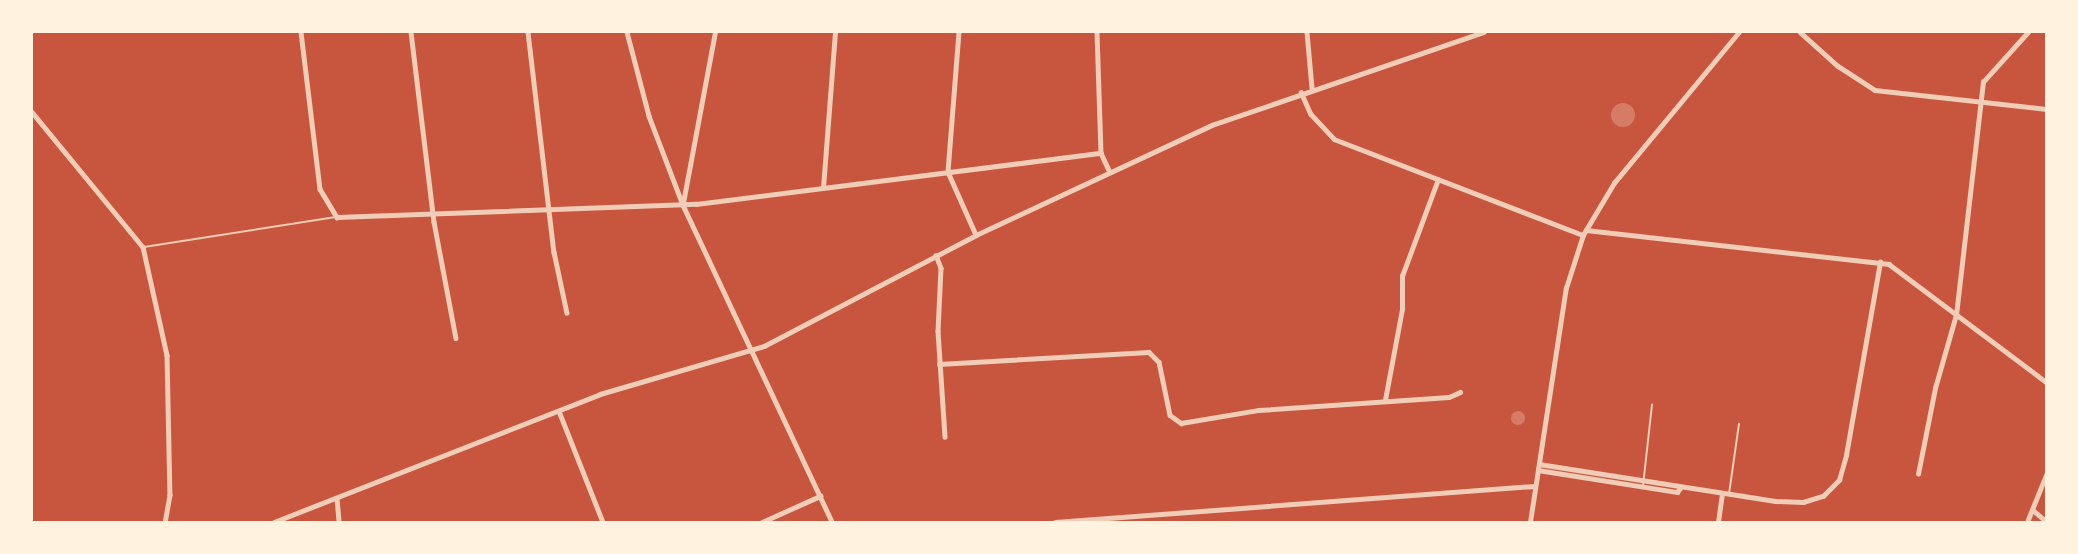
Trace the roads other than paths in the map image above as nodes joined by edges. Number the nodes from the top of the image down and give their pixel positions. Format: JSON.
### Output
{"nodes":[{"id":1,"x":300,"y":32,"type":"edge"},
{"id":2,"x":411,"y":32,"type":"edge"},
{"id":3,"x":528,"y":32,"type":"edge"},
{"id":4,"x":627,"y":32,"type":"edge"},
{"id":5,"x":715,"y":32,"type":"edge"},
{"id":6,"x":835,"y":32,"type":"edge"},
{"id":7,"x":959,"y":32,"type":"edge"},
{"id":8,"x":1097,"y":32,"type":"edge"},
{"id":9,"x":1307,"y":32,"type":"edge"},
{"id":10,"x":1484,"y":32,"type":"edge"},
{"id":11,"x":1740,"y":32,"type":"edge"},
{"id":12,"x":1800,"y":32,"type":"edge"},
{"id":13,"x":2028,"y":32,"type":"edge"},
{"id":14,"x":1312,"y":88,"type":"junction"},
{"id":15,"x":1301,"y":92,"type":"junction"},
{"id":16,"x":1981,"y":103,"type":"junction"},
{"id":17,"x":2046,"y":110,"type":"edge"},
{"id":18,"x":32,"y":112,"type":"edge"},
{"id":19,"x":1101,"y":153,"type":"junction"},
{"id":20,"x":948,"y":172,"type":"junction"},
{"id":21,"x":1110,"y":172,"type":"junction"},
{"id":22,"x":1438,"y":179,"type":"junction"},
{"id":23,"x":823,"y":188,"type":"junction"},
{"id":24,"x":683,"y":205,"type":"junction"},
{"id":25,"x":549,"y":210,"type":"junction"},
{"id":26,"x":434,"y":215,"type":"junction"},
{"id":27,"x":337,"y":217,"type":"junction"},
{"id":28,"x":1585,"y":232,"type":"junction"},
{"id":29,"x":976,"y":235,"type":"junction"},
{"id":30,"x":143,"y":247,"type":"junction"},
{"id":31,"x":936,"y":255,"type":"junction"},
{"id":32,"x":1880,"y":262,"type":"junction"},
{"id":33,"x":567,"y":313,"type":"dead end"},
{"id":34,"x":1956,"y":315,"type":"junction"},
{"id":35,"x":456,"y":338,"type":"dead end"},
{"id":36,"x":754,"y":350,"type":"junction"},
{"id":37,"x":939,"y":364,"type":"junction"},
{"id":38,"x":2046,"y":382,"type":"edge"},
{"id":39,"x":1460,"y":392,"type":"dead end"},
{"id":40,"x":1385,"y":400,"type":"junction"},
{"id":41,"x":1652,"y":404,"type":"dead end"},
{"id":42,"x":559,"y":411,"type":"junction"},
{"id":43,"x":1740,"y":424,"type":"dead end"},
{"id":44,"x":945,"y":437,"type":"dead end"},
{"id":45,"x":1539,"y":464,"type":"junction"},
{"id":46,"x":1538,"y":470,"type":"junction"},
{"id":47,"x":1918,"y":474,"type":"dead end"},
{"id":48,"x":2046,"y":475,"type":"edge"},
{"id":49,"x":1643,"y":484,"type":"junction"},
{"id":50,"x":1535,"y":486,"type":"junction"},
{"id":51,"x":1722,"y":494,"type":"junction"},
{"id":52,"x":1729,"y":495,"type":"junction"},
{"id":53,"x":820,"y":496,"type":"junction"},
{"id":54,"x":337,"y":498,"type":"junction"},
{"id":55,"x":2034,"y":511,"type":"junction"},
{"id":56,"x":2046,"y":521,"type":"edge"},
{"id":57,"x":165,"y":523,"type":"edge"},
{"id":58,"x":274,"y":523,"type":"edge"},
{"id":59,"x":339,"y":523,"type":"edge"},
{"id":60,"x":603,"y":523,"type":"edge"},
{"id":61,"x":762,"y":523,"type":"edge"},
{"id":62,"x":832,"y":523,"type":"edge"},
{"id":63,"x":1055,"y":523,"type":"edge"},
{"id":64,"x":1530,"y":523,"type":"edge"},
{"id":65,"x":1718,"y":523,"type":"edge"},
{"id":66,"x":2027,"y":523,"type":"edge"}],
"edges":[{"from":1,"to":27,"type":"street"},
{"from":2,"to":26,"type":"street"},
{"from":3,"to":25,"type":"street"},
{"from":4,"to":24,"type":"street"},
{"from":5,"to":24,"type":"street"},
{"from":6,"to":23,"type":"street"},
{"from":7,"to":20,"type":"street"},
{"from":8,"to":19,"type":"street"},
{"from":9,"to":14,"type":"street"},
{"from":10,"to":14,"type":"street"},
{"from":11,"to":28,"type":"street"},
{"from":12,"to":16,"type":"street"},
{"from":13,"to":16,"type":"street"},
{"from":14,"to":15,"type":"street"},
{"from":15,"to":21,"type":"street"},
{"from":15,"to":22,"type":"street"},
{"from":16,"to":17,"type":"street"},
{"from":16,"to":34,"type":"street"},
{"from":18,"to":30,"type":"street"},
{"from":19,"to":20,"type":"street"},
{"from":19,"to":21,"type":"street"},
{"from":20,"to":23,"type":"street"},
{"from":20,"to":29,"type":"street"},
{"from":21,"to":29,"type":"street"},
{"from":22,"to":28,"type":"street"},
{"from":22,"to":40,"type":"street"},
{"from":23,"to":24,"type":"street"},
{"from":24,"to":25,"type":"street"},
{"from":24,"to":36,"type":"street"},
{"from":25,"to":26,"type":"street"},
{"from":25,"to":33,"type":"street"},
{"from":26,"to":27,"type":"street"},
{"from":26,"to":35,"type":"street"},
{"from":27,"to":30,"type":"lane"},
{"from":28,"to":32,"type":"street"},
{"from":28,"to":45,"type":"street"},
{"from":29,"to":31,"type":"street"},
{"from":30,"to":57,"type":"street"},
{"from":31,"to":36,"type":"street"},
{"from":31,"to":37,"type":"street"},
{"from":32,"to":34,"type":"street"},
{"from":32,"to":52,"type":"street"},
{"from":34,"to":38,"type":"street"},
{"from":34,"to":47,"type":"street"},
{"from":36,"to":42,"type":"street"},
{"from":36,"to":53,"type":"street"},
{"from":37,"to":40,"type":"street"},
{"from":37,"to":44,"type":"street"},
{"from":39,"to":40,"type":"street"},
{"from":41,"to":49,"type":"lane"},
{"from":42,"to":54,"type":"street"},
{"from":42,"to":60,"type":"street"},
{"from":43,"to":52,"type":"lane"},
{"from":45,"to":46,"type":"street"},
{"from":45,"to":49,"type":"street"},
{"from":46,"to":49,"type":"street"},
{"from":46,"to":50,"type":"street"},
{"from":48,"to":55,"type":"street"},
{"from":49,"to":51,"type":"street"},
{"from":50,"to":63,"type":"street"},
{"from":50,"to":64,"type":"street"},
{"from":51,"to":52,"type":"street"},
{"from":51,"to":65,"type":"street"},
{"from":53,"to":61,"type":"street"},
{"from":53,"to":62,"type":"street"},
{"from":54,"to":58,"type":"street"},
{"from":54,"to":59,"type":"street"},
{"from":55,"to":56,"type":"street"},
{"from":55,"to":66,"type":"street"}]}
